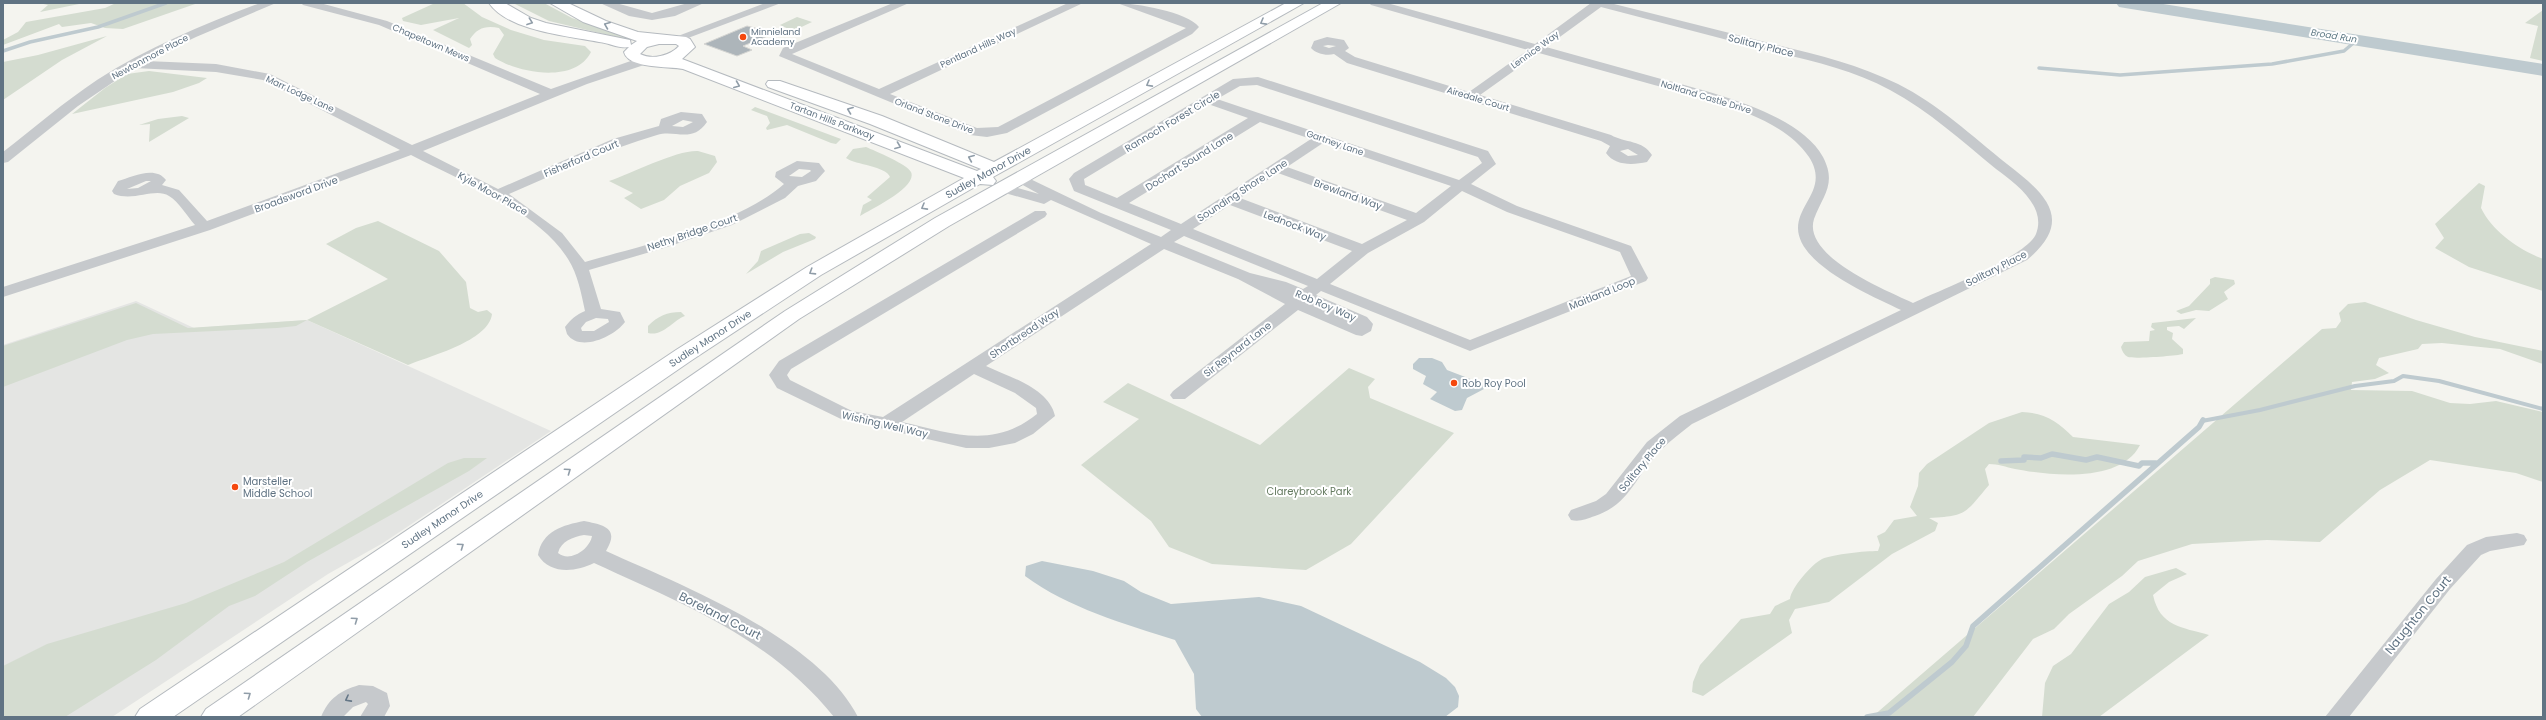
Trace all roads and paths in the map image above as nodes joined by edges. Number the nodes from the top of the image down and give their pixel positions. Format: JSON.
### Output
{"nodes":[{"id":1,"x":270,"y":3,"type":"edge"},
{"id":2,"x":307,"y":3,"type":"edge"},
{"id":3,"x":496,"y":3,"type":"edge"},
{"id":4,"x":557,"y":3,"type":"edge"},
{"id":5,"x":606,"y":3,"type":"edge"},
{"id":6,"x":698,"y":3,"type":"edge"},
{"id":7,"x":775,"y":3,"type":"edge"},
{"id":8,"x":903,"y":3,"type":"edge"},
{"id":9,"x":1076,"y":3,"type":"edge"},
{"id":10,"x":1123,"y":3,"type":"edge"},
{"id":11,"x":1297,"y":3,"type":"edge"},
{"id":12,"x":1334,"y":3,"type":"edge"},
{"id":13,"x":1375,"y":3,"type":"edge"},
{"id":14,"x":1599,"y":3,"type":"edge"},
{"id":15,"x":658,"y":39,"type":"junction"},
{"id":16,"x":683,"y":45,"type":"junction"},
{"id":17,"x":1537,"y":48,"type":"junction"},
{"id":18,"x":1337,"y":51,"type":"dead end"},
{"id":19,"x":643,"y":57,"type":"junction"},
{"id":20,"x":132,"y":64,"type":"junction"},
{"id":21,"x":550,"y":94,"type":"junction"},
{"id":22,"x":879,"y":94,"type":"junction"},
{"id":23,"x":1470,"y":97,"type":"junction"},
{"id":24,"x":1208,"y":100,"type":"junction"},
{"id":25,"x":1259,"y":117,"type":"junction"},
{"id":26,"x":665,"y":128,"type":"dead end"},
{"id":27,"x":1322,"y":138,"type":"junction"},
{"id":28,"x":1621,"y":146,"type":"dead end"},
{"id":29,"x":412,"y":150,"type":"junction"},
{"id":30,"x":3,"y":159,"type":"edge"},
{"id":31,"x":1276,"y":168,"type":"junction"},
{"id":32,"x":999,"y":178,"type":"junction"},
{"id":33,"x":795,"y":182,"type":"dead end"},
{"id":34,"x":1461,"y":185,"type":"junction"},
{"id":35,"x":153,"y":187,"type":"dead end"},
{"id":36,"x":498,"y":194,"type":"junction"},
{"id":37,"x":1228,"y":199,"type":"junction"},
{"id":38,"x":1118,"y":204,"type":"junction"},
{"id":39,"x":1040,"y":214,"type":"dead end"},
{"id":40,"x":1419,"y":219,"type":"junction"},
{"id":41,"x":204,"y":227,"type":"junction"},
{"id":42,"x":1180,"y":230,"type":"junction"},
{"id":43,"x":1161,"y":242,"type":"junction"},
{"id":44,"x":1363,"y":250,"type":"junction"},
{"id":45,"x":580,"y":268,"type":"junction"},
{"id":46,"x":1318,"y":286,"type":"junction"},
{"id":47,"x":3,"y":292,"type":"edge"},
{"id":48,"x":1300,"y":299,"type":"junction"},
{"id":49,"x":1912,"y":309,"type":"junction"},
{"id":50,"x":594,"y":314,"type":"dead end"},
{"id":51,"x":973,"y":367,"type":"junction"},
{"id":52,"x":1179,"y":394,"type":"dead end"},
{"id":53,"x":886,"y":424,"type":"junction"},
{"id":54,"x":1578,"y":515,"type":"dead end"},
{"id":55,"x":2517,"y":540,"type":"dead end"},
{"id":56,"x":593,"y":554,"type":"dead end"},
{"id":57,"x":150,"y":717,"type":"edge"},
{"id":58,"x":216,"y":717,"type":"edge"},
{"id":59,"x":332,"y":717,"type":"edge"},
{"id":60,"x":370,"y":717,"type":"edge"},
{"id":61,"x":847,"y":717,"type":"edge"},
{"id":62,"x":2336,"y":717,"type":"edge"}],
"edges":[{"from":1,"to":20,"type":"street","name":"Newtonmore Place"},
{"from":2,"to":21,"type":"street","name":"Chapeltown Mews"},
{"from":3,"to":19,"type":"main road","name":"Tartan Hills Parkway","one_way":true},
{"from":15,"to":4,"type":"main road","one_way":true},
{"from":5,"to":6,"type":"street"},
{"from":7,"to":16,"type":"street"},
{"from":8,"to":22,"type":"street","name":"Orland Stone Drive"},
{"from":9,"to":22,"type":"street","name":"Pentland Hills Way"},
{"from":10,"to":22,"type":"street","name":"Orland Stone Drive"},
{"from":11,"to":32,"type":"main road","name":"Sudley Manor Drive","one_way":true},
{"from":12,"to":32,"type":"main road","name":"Sudley Manor Drive"},
{"from":13,"to":17,"type":"street","name":"Noltland Castle Drive"},
{"from":14,"to":17,"type":"street","name":"Lennice Way"},
{"from":14,"to":49,"type":"street","name":"Solitary Place"},
{"from":15,"to":16,"type":"main road"},
{"from":15,"to":19,"type":"main road"},
{"from":16,"to":19,"type":"main road"},
{"from":32,"to":16,"type":"main road","name":"Tartan Hills Parkway","one_way":true},
{"from":17,"to":23,"type":"street","name":"Lennice Way"},
{"from":17,"to":49,"type":"street","name":"Noltland Castle Drive"},
{"from":18,"to":23,"type":"street","name":"Airedale Court"},
{"from":19,"to":21,"type":"street","name":"Broadsword Drive"},
{"from":19,"to":32,"type":"main road","name":"Tartan Hills Parkway","one_way":true},
{"from":20,"to":29,"type":"street","name":"Marr Lodge Lane"},
{"from":20,"to":30,"type":"street","name":"Newtonmore Place"},
{"from":21,"to":29,"type":"street","name":"Broadsword Drive"},
{"from":23,"to":28,"type":"street","name":"Airedale Court"},
{"from":24,"to":25,"type":"street","name":"Gartney Lane"},
{"from":24,"to":34,"type":"street","name":"Rannoch Forest Circle"},
{"from":24,"to":38,"type":"street","name":"Rannoch Forest Circle"},
{"from":25,"to":27,"type":"street","name":"Gartney Lane"},
{"from":25,"to":38,"type":"street","name":"Dochart Sound Lane"},
{"from":26,"to":36,"type":"street","name":"Fisherford Court"},
{"from":27,"to":31,"type":"street","name":"Sounding Shore Lane"},
{"from":27,"to":34,"type":"street","name":"Gartney Lane"},
{"from":29,"to":36,"type":"street","name":"Kyle Moor Place"},
{"from":29,"to":41,"type":"street","name":"Broadsword Drive"},
{"from":31,"to":37,"type":"street","name":"Sounding Shore Lane"},
{"from":31,"to":40,"type":"street","name":"Brewland Way"},
{"from":32,"to":43,"type":"street","name":"Rob Roy Way"},
{"from":32,"to":57,"type":"main road","name":"Sudley Manor Drive","one_way":true},
{"from":58,"to":32,"type":"main road","name":"Sudley Manor Drive","one_way":true},
{"from":33,"to":45,"type":"street","name":"Nethy Bridge Court"},
{"from":34,"to":40,"type":"street"},
{"from":34,"to":46,"type":"street","name":"Maitland Loop"},
{"from":35,"to":41,"type":"street"},
{"from":36,"to":45,"type":"street","name":"Kyle Moor Place"},
{"from":37,"to":42,"type":"street","name":"Sounding Shore Lane"},
{"from":37,"to":44,"type":"street","name":"Lednock Way"},
{"from":38,"to":42,"type":"street","name":"Rannoch Forest Circle"},
{"from":39,"to":53,"type":"street","name":"Wishing Well Way"},
{"from":40,"to":44,"type":"street"},
{"from":41,"to":47,"type":"street","name":"Broadsword Drive"},
{"from":42,"to":43,"type":"street","name":"Sounding Shore Lane"},
{"from":42,"to":46,"type":"street","name":"Rannoch Forest Circle"},
{"from":43,"to":48,"type":"street","name":"Rob Roy Way"},
{"from":43,"to":51,"type":"street","name":"Shortbread Way"},
{"from":44,"to":46,"type":"street"},
{"from":45,"to":50,"type":"street","name":"Kyle Moor Place"},
{"from":46,"to":48,"type":"street"},
{"from":48,"to":52,"type":"street","name":"Sir Reynard Lane"},
{"from":49,"to":54,"type":"street","name":"Solitary Place"},
{"from":51,"to":53,"type":"street","name":"Shortbread Way"},
{"from":51,"to":53,"type":"street","name":"Wishing Well Way"},
{"from":55,"to":62,"type":"street","name":"Naughton Court"},
{"from":56,"to":61,"type":"street","name":"Boreland Court"},
{"from":60,"to":59,"type":"street","one_way":true}]}
